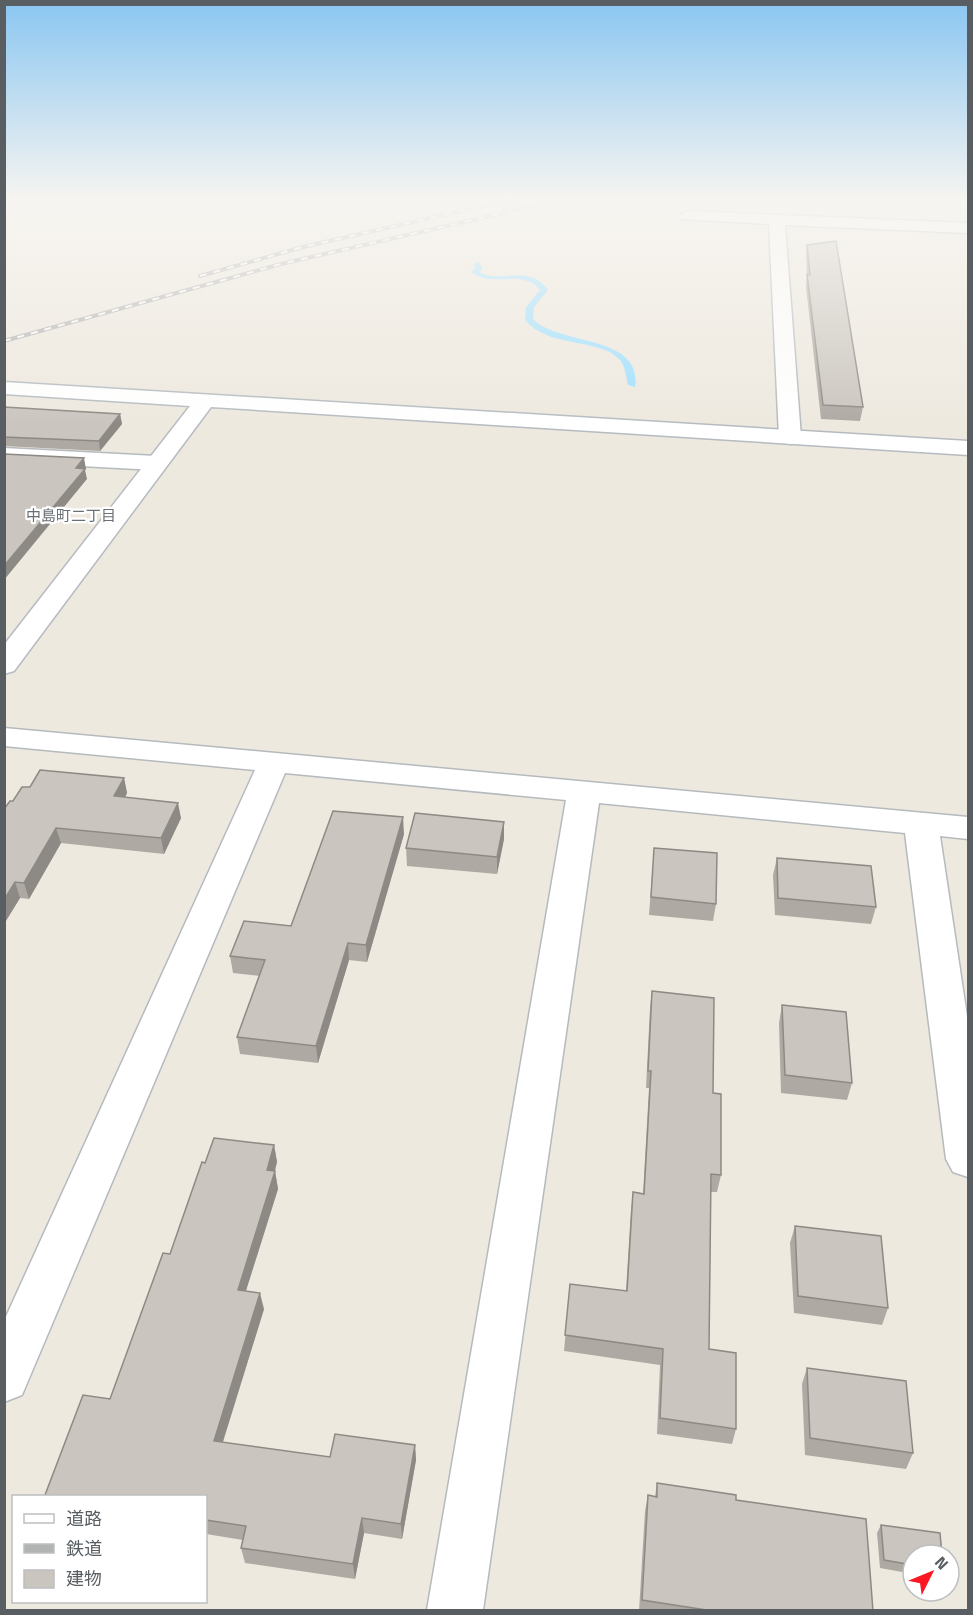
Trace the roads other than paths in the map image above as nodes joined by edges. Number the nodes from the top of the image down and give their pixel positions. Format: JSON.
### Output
{"nodes":[{"id":1,"x":780,"y":275,"type":"edge"},
{"id":2,"x":4,"y":388,"type":"edge"},
{"id":3,"x":206,"y":399,"type":"junction"},
{"id":4,"x":790,"y":437,"type":"junction"},
{"id":5,"x":969,"y":448,"type":"edge"},
{"id":6,"x":4,"y":454,"type":"edge"},
{"id":7,"x":156,"y":463,"type":"junction"},
{"id":8,"x":4,"y":666,"type":"edge"},
{"id":9,"x":4,"y":737,"type":"edge"},
{"id":10,"x":274,"y":764,"type":"junction"},
{"id":11,"x":584,"y":792,"type":"junction"},
{"id":12,"x":921,"y":824,"type":"junction"},
{"id":13,"x":969,"y":828,"type":"edge"},
{"id":14,"x":969,"y":1159,"type":"edge"},
{"id":15,"x":4,"y":1378,"type":"edge"},
{"id":16,"x":455,"y":1611,"type":"edge"}],
"edges":[{"from":1,"to":4,"type":"street"},
{"from":2,"to":3,"type":"street"},
{"from":3,"to":4,"type":"street"},
{"from":3,"to":7,"type":"street"},
{"from":4,"to":5,"type":"street"},
{"from":6,"to":7,"type":"street"},
{"from":7,"to":8,"type":"street"},
{"from":9,"to":10,"type":"street"},
{"from":10,"to":11,"type":"street"},
{"from":10,"to":15,"type":"street"},
{"from":11,"to":12,"type":"street"},
{"from":11,"to":16,"type":"street"},
{"from":12,"to":13,"type":"street"},
{"from":12,"to":14,"type":"street"}]}
